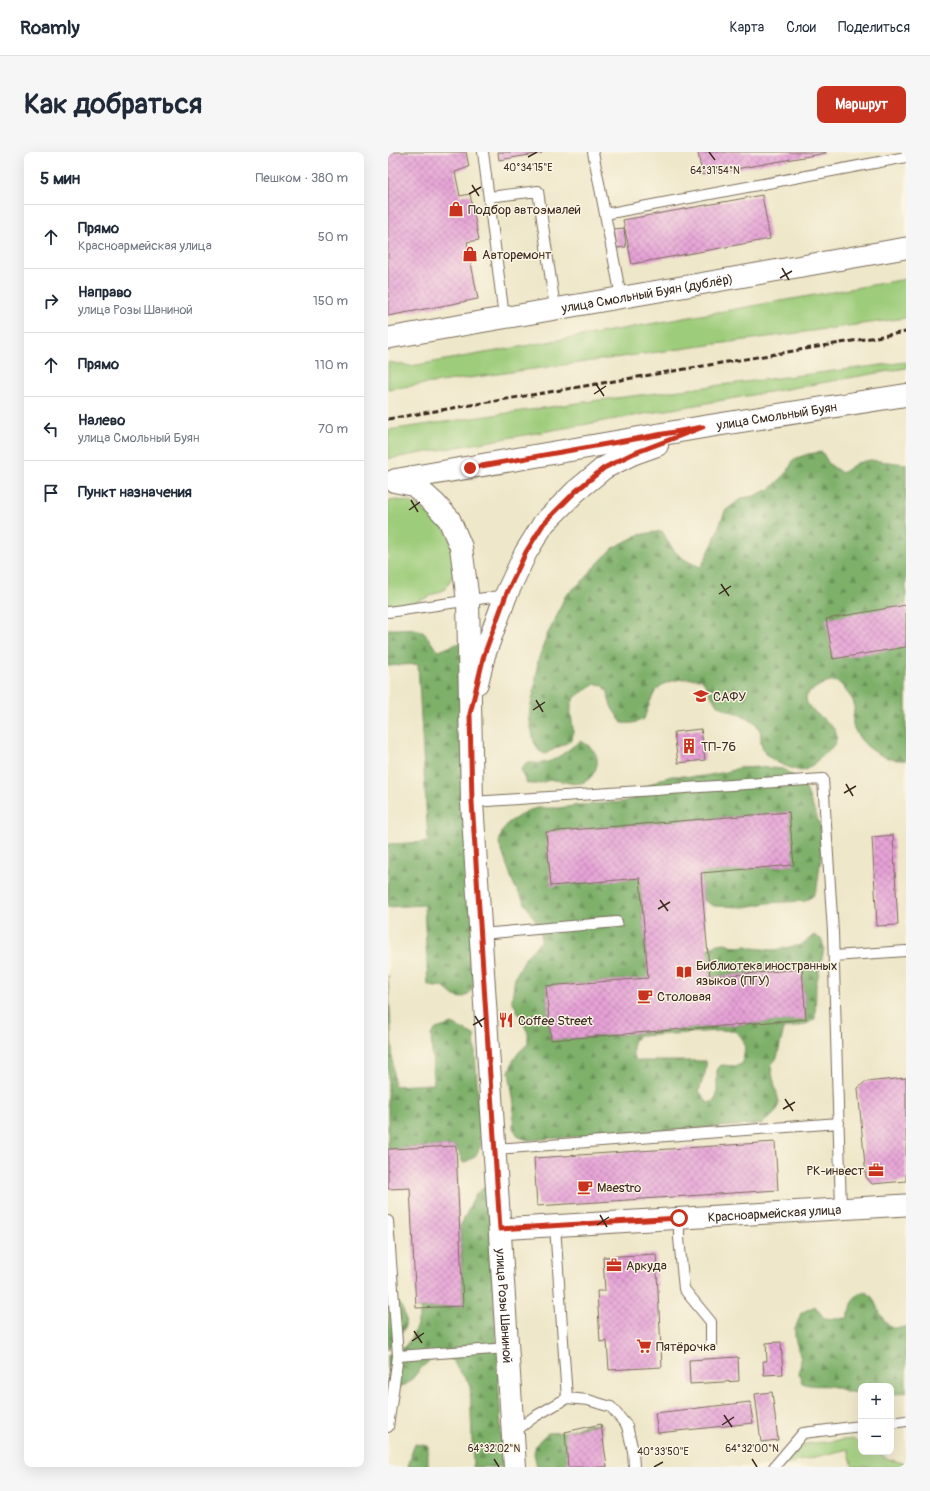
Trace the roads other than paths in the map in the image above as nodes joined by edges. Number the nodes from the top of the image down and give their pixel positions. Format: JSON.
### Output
{"nodes":[{"id":1,"x":483,"y":152,"type":"edge"},
{"id":2,"x":593,"y":152,"type":"edge"},
{"id":3,"x":906,"y":157,"type":"edge"},
{"id":4,"x":489,"y":197,"type":"junction"},
{"id":5,"x":605,"y":214,"type":"junction"},
{"id":6,"x":906,"y":248,"type":"edge"},
{"id":7,"x":620,"y":297,"type":"junction"},
{"id":8,"x":555,"y":308,"type":"junction"},
{"id":9,"x":504,"y":317,"type":"junction"},
{"id":10,"x":388,"y":338,"type":"edge"},
{"id":11,"x":906,"y":395,"type":"edge"},
{"id":12,"x":703,"y":427,"type":"junction"},
{"id":13,"x":391,"y":481,"type":"edge"},
{"id":14,"x":506,"y":595,"type":"junction"},
{"id":15,"x":468,"y":601,"type":"junction"},
{"id":16,"x":388,"y":612,"type":"edge"},
{"id":17,"x":470,"y":714,"type":"junction"},
{"id":18,"x":472,"y":802,"type":"junction"},
{"id":19,"x":617,"y":922,"type":"dead end"},
{"id":20,"x":481,"y":934,"type":"junction"},
{"id":21,"x":906,"y":951,"type":"edge"},
{"id":22,"x":834,"y":956,"type":"junction"},
{"id":23,"x":839,"y":1123,"type":"junction"},
{"id":24,"x":495,"y":1150,"type":"junction"},
{"id":25,"x":906,"y":1205,"type":"edge"},
{"id":26,"x":841,"y":1209,"type":"junction"},
{"id":27,"x":679,"y":1218,"type":"junction"},
{"id":28,"x":388,"y":1221,"type":"edge"},
{"id":29,"x":555,"y":1226,"type":"junction"},
{"id":30,"x":500,"y":1229,"type":"junction"},
{"id":31,"x":711,"y":1345,"type":"dead end"},
{"id":32,"x":508,"y":1348,"type":"junction"},
{"id":33,"x":398,"y":1356,"type":"junction"},
{"id":34,"x":567,"y":1398,"type":"junction"},
{"id":35,"x":906,"y":1421,"type":"edge"},
{"id":36,"x":894,"y":1423,"type":"edge"},
{"id":37,"x":858,"y":1426,"type":"edge"},
{"id":38,"x":388,"y":1428,"type":"edge"},
{"id":39,"x":513,"y":1433,"type":"junction"},
{"id":40,"x":515,"y":1467,"type":"edge"},
{"id":41,"x":634,"y":1467,"type":"edge"},
{"id":42,"x":774,"y":1467,"type":"edge"}],
"edges":[{"from":1,"to":4,"type":"lane"},
{"from":2,"to":5,"type":"lane"},
{"from":3,"to":5,"type":"lane"},
{"from":4,"to":8,"type":"lane"},
{"from":4,"to":9,"type":"lane"},
{"from":5,"to":7,"type":"lane"},
{"from":6,"to":7,"type":"street","name":"улица Смольный Буян (дублёр)"},
{"from":7,"to":8,"type":"street","name":"улица Смольный Буян (дублёр)"},
{"from":8,"to":9,"type":"street","name":"улица Смольный Буян (дублёр)"},
{"from":9,"to":10,"type":"street","name":"улица Смольный Буян (дублёр)"},
{"from":11,"to":12,"type":"main road","name":"улица Смольный Буян"},
{"from":12,"to":13,"type":"main road","name":"улица Смольный Буян"},
{"from":12,"to":14,"type":"main road"},
{"from":13,"to":15,"type":"main road"},
{"from":14,"to":15,"type":"lane"},
{"from":14,"to":17,"type":"main road"},
{"from":15,"to":16,"type":"lane"},
{"from":15,"to":17,"type":"main road"},
{"from":17,"to":18,"type":"main road","name":"улица Розы Шаниной"},
{"from":18,"to":20,"type":"main road","name":"улица Розы Шаниной"},
{"from":18,"to":22,"type":"lane"},
{"from":19,"to":20,"type":"lane"},
{"from":20,"to":24,"type":"main road","name":"улица Розы Шаниной"},
{"from":21,"to":22,"type":"lane"},
{"from":22,"to":23,"type":"lane"},
{"from":23,"to":24,"type":"lane"},
{"from":23,"to":26,"type":"lane"},
{"from":24,"to":30,"type":"main road","name":"улица Розы Шаниной"},
{"from":25,"to":26,"type":"street","name":"Красноармейская улица"},
{"from":26,"to":27,"type":"street","name":"Красноармейская улица"},
{"from":27,"to":29,"type":"street","name":"Красноармейская улица"},
{"from":27,"to":31,"type":"lane"},
{"from":28,"to":33,"type":"lane"},
{"from":29,"to":30,"type":"street","name":"Красноармейская улица"},
{"from":29,"to":34,"type":"lane"},
{"from":30,"to":32,"type":"main road","name":"улица Розы Шаниной"},
{"from":32,"to":33,"type":"lane"},
{"from":32,"to":39,"type":"main road","name":"улица Розы Шаниной"},
{"from":33,"to":38,"type":"lane"},
{"from":34,"to":39,"type":"lane"},
{"from":34,"to":41,"type":"lane"},
{"from":35,"to":36,"type":"lane"},
{"from":37,"to":42,"type":"lane"},
{"from":39,"to":40,"type":"main road","name":"улица Розы Шаниной"}]}
